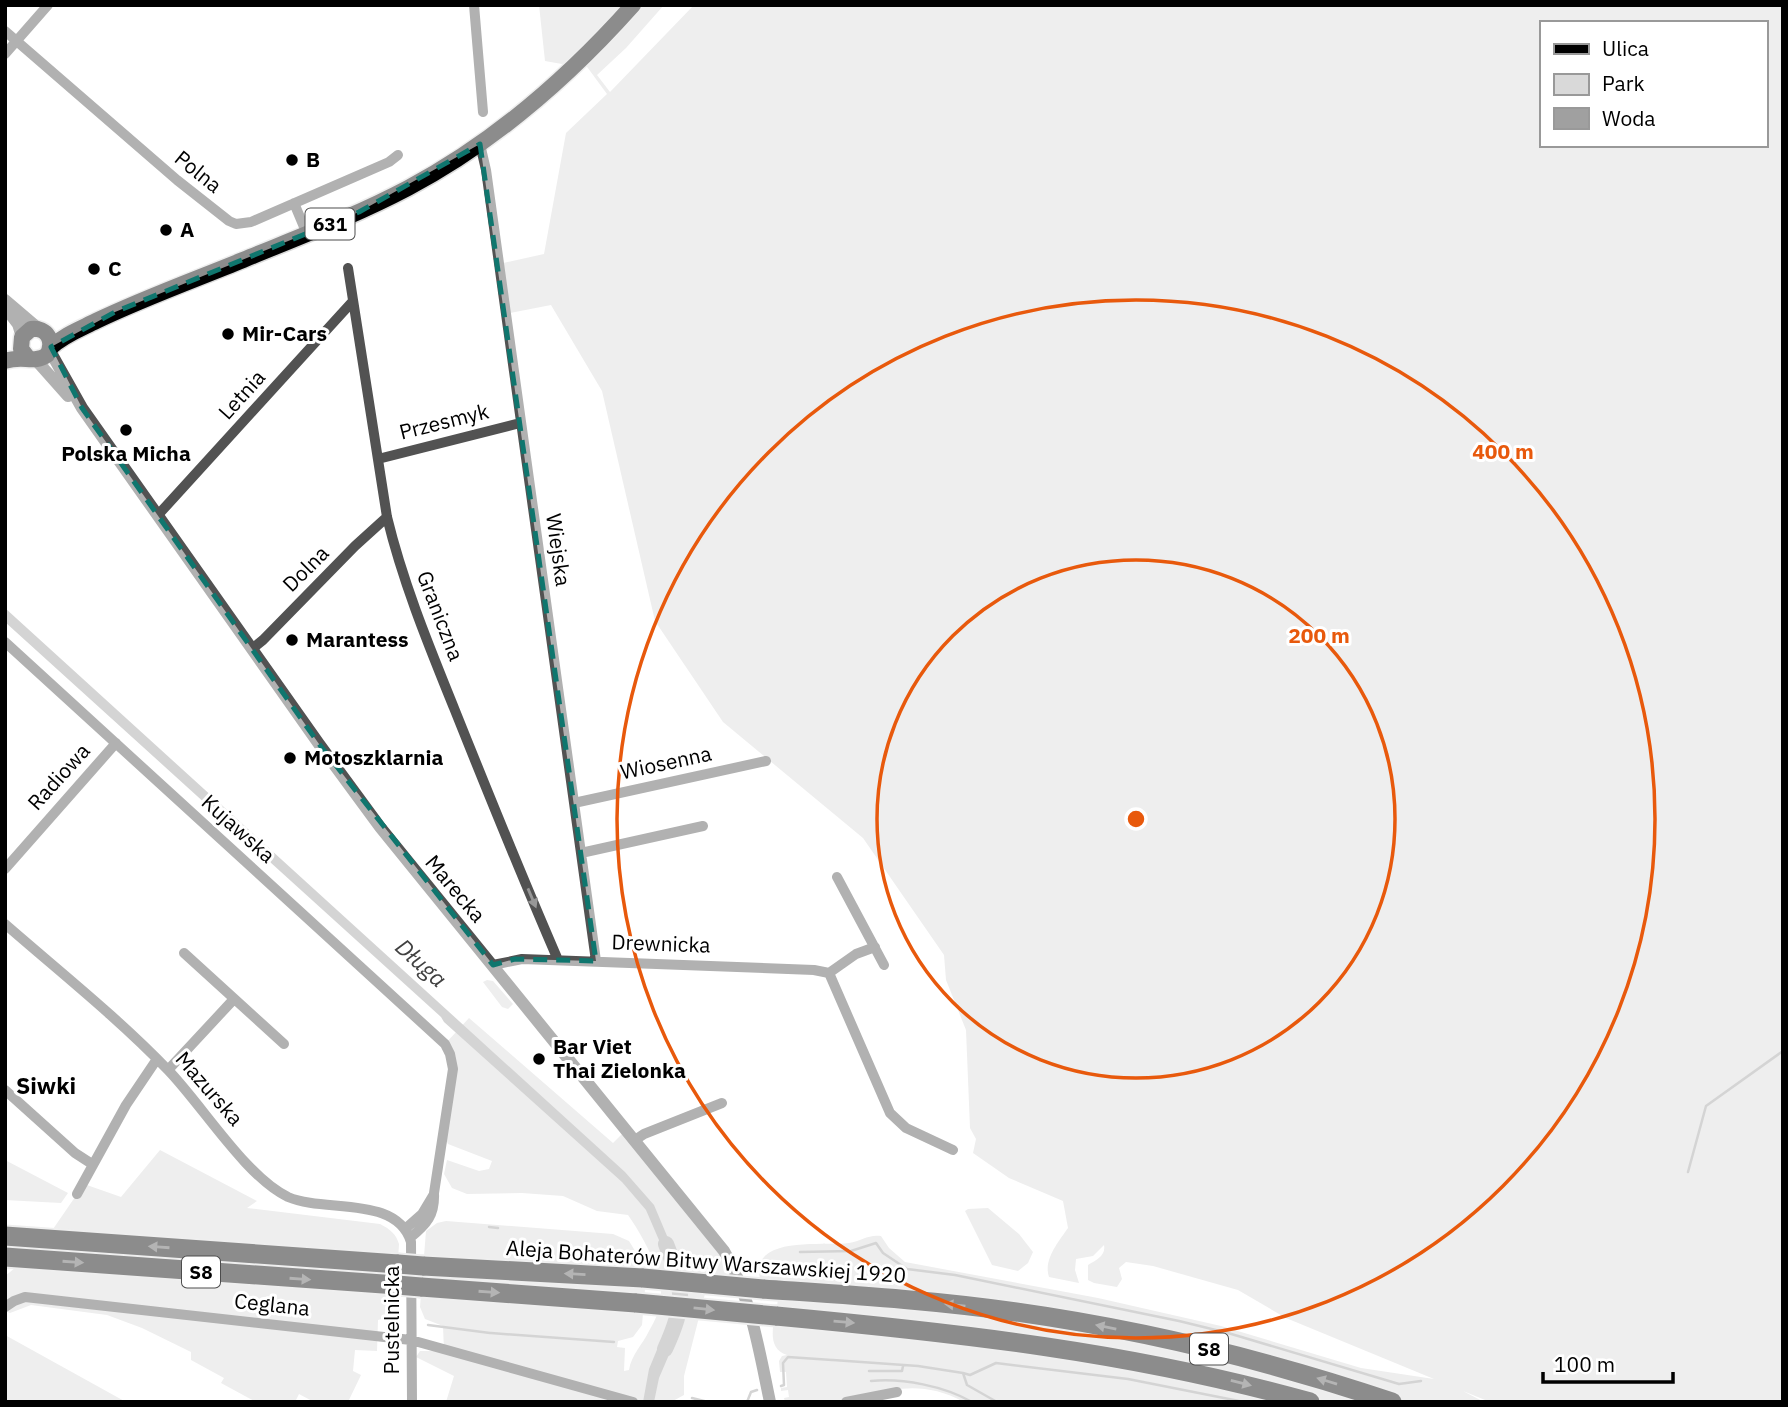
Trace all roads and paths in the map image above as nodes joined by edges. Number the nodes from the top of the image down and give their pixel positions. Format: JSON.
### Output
{"nodes":[{"id":1,"x":48,"y":5,"type":"edge"},
{"id":2,"x":474,"y":5,"type":"edge"},
{"id":3,"x":633,"y":5,"type":"edge"},
{"id":4,"x":5,"y":31,"type":"edge"},
{"id":5,"x":17,"y":41,"type":"junction"},
{"id":6,"x":5,"y":54,"type":"edge"},
{"id":7,"x":483,"y":112,"type":"dead end"},
{"id":8,"x":480,"y":144,"type":"junction"},
{"id":9,"x":398,"y":155,"type":"dead end"},
{"id":10,"x":294,"y":203,"type":"junction"},
{"id":11,"x":307,"y":234,"type":"junction"},
{"id":12,"x":348,"y":268,"type":"dead end"},
{"id":13,"x":5,"y":300,"type":"edge"},
{"id":14,"x":354,"y":301,"type":"junction"},
{"id":15,"x":5,"y":307,"type":"edge"},
{"id":16,"x":115,"y":312,"type":"junction"},
{"id":17,"x":41,"y":330,"type":"junction"},
{"id":18,"x":21,"y":339,"type":"junction"},
{"id":19,"x":5,"y":351,"type":"edge"},
{"id":20,"x":41,"y":354,"type":"junction"},
{"id":21,"x":5,"y":361,"type":"edge"},
{"id":22,"x":520,"y":423,"type":"junction"},
{"id":23,"x":378,"y":458,"type":"junction"},
{"id":24,"x":158,"y":515,"type":"junction"},
{"id":25,"x":387,"y":517,"type":"junction"},
{"id":26,"x":5,"y":642,"type":"edge"},
{"id":27,"x":253,"y":648,"type":"junction"},
{"id":28,"x":116,"y":743,"type":"junction"},
{"id":29,"x":766,"y":761,"type":"dead end"},
{"id":30,"x":575,"y":803,"type":"junction"},
{"id":31,"x":703,"y":825,"type":"dead end"},
{"id":32,"x":581,"y":852,"type":"junction"},
{"id":33,"x":5,"y":869,"type":"edge"},
{"id":34,"x":837,"y":877,"type":"dead end"},
{"id":35,"x":5,"y":924,"type":"edge"},
{"id":36,"x":875,"y":947,"type":"junction"},
{"id":37,"x":184,"y":953,"type":"dead end"},
{"id":38,"x":558,"y":960,"type":"junction"},
{"id":39,"x":596,"y":961,"type":"junction"},
{"id":40,"x":493,"y":965,"type":"junction"},
{"id":41,"x":884,"y":965,"type":"dead end"},
{"id":42,"x":829,"y":973,"type":"junction"},
{"id":43,"x":234,"y":999,"type":"junction"},
{"id":44,"x":284,"y":1044,"type":"dead end"},
{"id":45,"x":157,"y":1059,"type":"junction"},
{"id":46,"x":168,"y":1070,"type":"junction"},
{"id":47,"x":5,"y":1090,"type":"edge"},
{"id":48,"x":722,"y":1103,"type":"dead end"},
{"id":49,"x":635,"y":1140,"type":"junction"},
{"id":50,"x":953,"y":1150,"type":"dead end"},
{"id":51,"x":92,"y":1164,"type":"junction"},
{"id":52,"x":77,"y":1194,"type":"dead end"},
{"id":53,"x":408,"y":1234,"type":"junction"},
{"id":54,"x":5,"y":1236,"type":"edge"},
{"id":55,"x":5,"y":1257,"type":"edge"},
{"id":56,"x":5,"y":1307,"type":"edge"},
{"id":57,"x":411,"y":1340,"type":"junction"},
{"id":58,"x":897,"y":1392,"type":"dead end"},
{"id":59,"x":412,"y":1402,"type":"edge"},
{"id":60,"x":633,"y":1402,"type":"edge"},
{"id":61,"x":770,"y":1402,"type":"edge"},
{"id":62,"x":846,"y":1402,"type":"edge"},
{"id":63,"x":1310,"y":1402,"type":"edge"},
{"id":64,"x":1392,"y":1402,"type":"edge"}],
"edges":[{"from":1,"to":5,"type":"street"},
{"from":2,"to":7,"type":"street"},
{"from":3,"to":8,"type":"main road","number":"631"},
{"from":4,"to":5,"type":"street","name":"Polna"},
{"from":5,"to":6,"type":"street"},
{"from":5,"to":10,"type":"street","name":"Polna"},
{"from":8,"to":11,"type":"main road","number":"631"},
{"from":8,"to":22,"type":"street","name":"Wiejska"},
{"from":9,"to":10,"type":"street","name":"Polna"},
{"from":10,"to":11,"type":"street"},
{"from":11,"to":16,"type":"main road","number":"631"},
{"from":12,"to":14,"type":"street","name":"Graniczna"},
{"from":13,"to":17,"type":"street"},
{"from":14,"to":23,"type":"street","name":"Graniczna"},
{"from":14,"to":24,"type":"street","name":"Letnia"},
{"from":15,"to":18,"type":"street"},
{"from":16,"to":17,"type":"main road","number":"631"},
{"from":16,"to":20,"type":"main road","number":"631"},
{"from":17,"to":18,"type":"main road"},
{"from":17,"to":20,"type":"main road"},
{"from":18,"to":19,"type":"main road"},
{"from":18,"to":20,"type":"main road"},
{"from":20,"to":21,"type":"main road","number":"631"},
{"from":20,"to":24,"type":"street","name":"Marecka"},
{"from":22,"to":23,"type":"street","name":"Przesmyk"},
{"from":22,"to":30,"type":"street","name":"Wiejska"},
{"from":23,"to":25,"type":"street","name":"Graniczna"},
{"from":24,"to":27,"type":"street","name":"Marecka"},
{"from":25,"to":27,"type":"street","name":"Dolna"},
{"from":25,"to":38,"type":"street","name":"Graniczna","one_way":true},
{"from":26,"to":28,"type":"street","name":"Kujawska"},
{"from":27,"to":40,"type":"street","name":"Marecka"},
{"from":28,"to":33,"type":"street","name":"Radiowa"},
{"from":28,"to":53,"type":"street","name":"Kujawska"},
{"from":29,"to":30,"type":"street","name":"Wiosenna"},
{"from":30,"to":32,"type":"street","name":"Wiejska"},
{"from":31,"to":32,"type":"street"},
{"from":32,"to":39,"type":"street","name":"Wiejska"},
{"from":34,"to":36,"type":"street"},
{"from":35,"to":45,"type":"street","name":"Mazurska"},
{"from":36,"to":41,"type":"street"},
{"from":36,"to":42,"type":"street"},
{"from":37,"to":43,"type":"street"},
{"from":38,"to":39,"type":"street","name":"Drewnicka"},
{"from":38,"to":40,"type":"street","name":"Drewnicka"},
{"from":39,"to":42,"type":"street","name":"Drewnicka"},
{"from":40,"to":49,"type":"street","name":"Marecka"},
{"from":42,"to":50,"type":"street"},
{"from":43,"to":44,"type":"street"},
{"from":43,"to":46,"type":"street"},
{"from":45,"to":46,"type":"street","name":"Mazurska"},
{"from":45,"to":51,"type":"street"},
{"from":46,"to":53,"type":"street","name":"Mazurska"},
{"from":47,"to":51,"type":"street"},
{"from":48,"to":49,"type":"street"},
{"from":49,"to":61,"type":"street","name":"Marecka"},
{"from":51,"to":52,"type":"street"},
{"from":53,"to":57,"type":"street","name":"Pustelnicka"},
{"from":64,"to":54,"type":"highway","name":"Aleja Bohaterów Bitwy Warszawskiej 1920","number":"S8","one_way":true,"bridge":true},
{"from":55,"to":63,"type":"highway","number":"S8","one_way":true,"bridge":true},
{"from":56,"to":57,"type":"street","name":"Ceglana"},
{"from":57,"to":59,"type":"street","name":"Pustelnicka"},
{"from":57,"to":60,"type":"street","name":"Ceglana"},
{"from":58,"to":62,"type":"street"}]}
